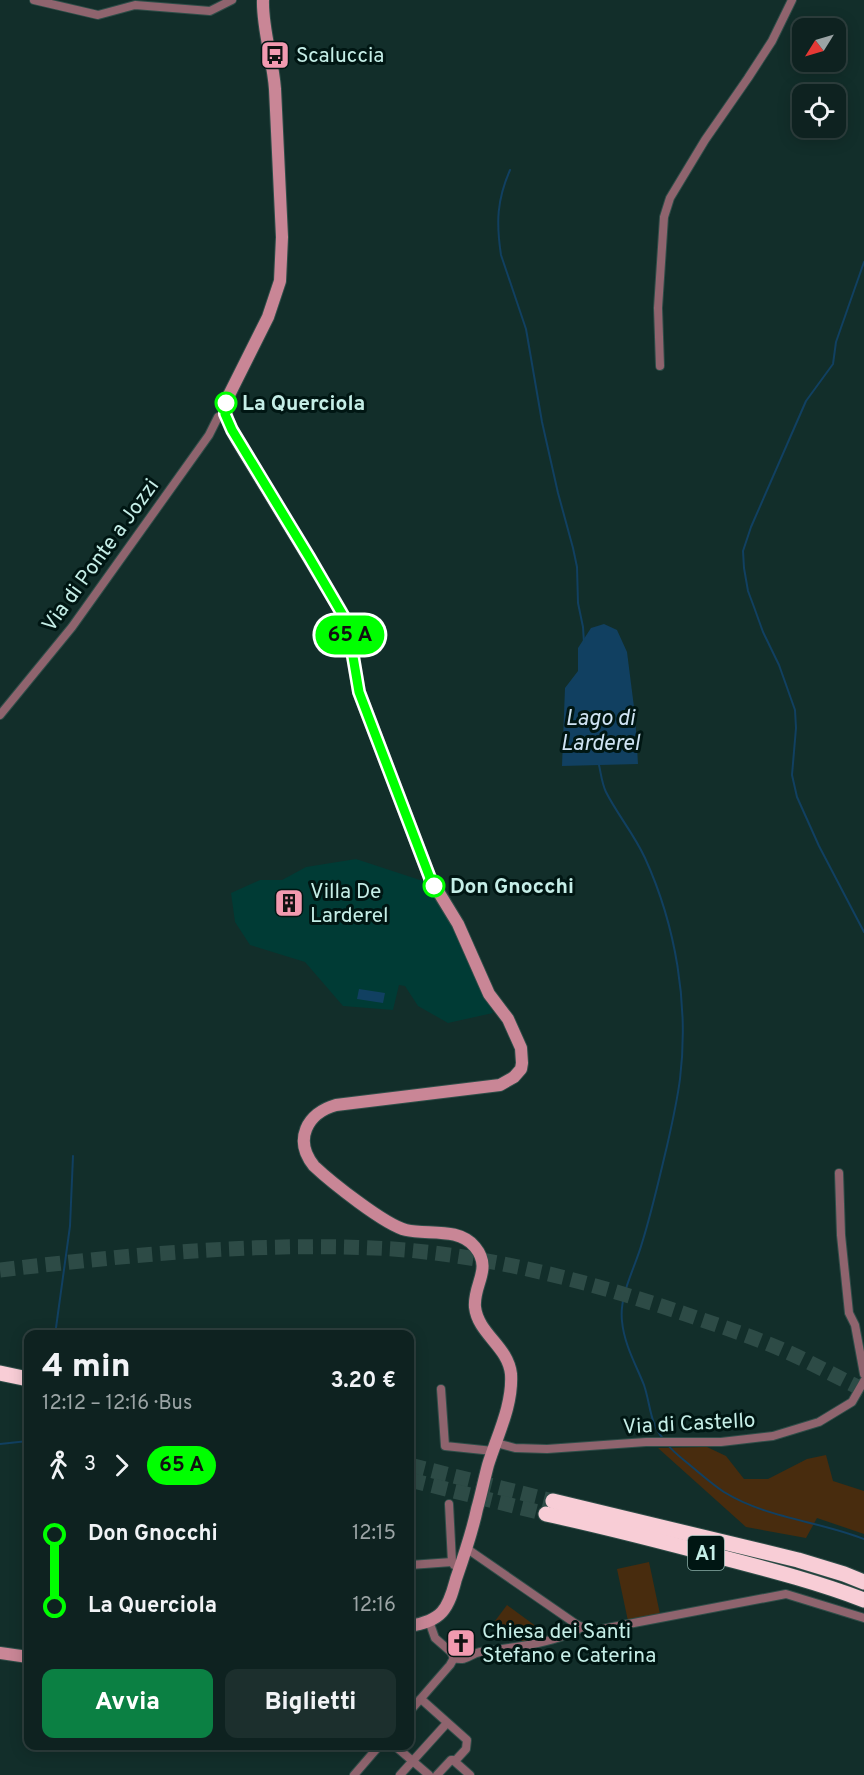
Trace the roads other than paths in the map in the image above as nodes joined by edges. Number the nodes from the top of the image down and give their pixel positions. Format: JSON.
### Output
{"nodes":[{"id":1,"x":34,"y":0,"type":"edge"},
{"id":2,"x":232,"y":0,"type":"edge"},
{"id":3,"x":263,"y":0,"type":"edge"},
{"id":4,"x":792,"y":0,"type":"edge"},
{"id":5,"x":660,"y":366,"type":"dead end"},
{"id":6,"x":225,"y":414,"type":"junction"},
{"id":7,"x":0,"y":715,"type":"edge"},
{"id":8,"x":838,"y":1173,"type":"dead end"},
{"id":9,"x":3,"y":1373,"type":"edge"},
{"id":10,"x":864,"y":1374,"type":"edge"},
{"id":11,"x":24,"y":1379,"type":"edge"},
{"id":12,"x":864,"y":1381,"type":"edge"},
{"id":13,"x":441,"y":1389,"type":"dead end"},
{"id":14,"x":494,"y":1447,"type":"junction"},
{"id":15,"x":449,"y":1504,"type":"dead end"},
{"id":16,"x":466,"y":1548,"type":"junction"},
{"id":17,"x":456,"y":1564,"type":"junction"},
{"id":18,"x":414,"y":1565,"type":"edge"},
{"id":19,"x":864,"y":1582,"type":"edge"},
{"id":20,"x":864,"y":1600,"type":"edge"},
{"id":21,"x":864,"y":1618,"type":"edge"},
{"id":22,"x":429,"y":1621,"type":"junction"},
{"id":23,"x":414,"y":1625,"type":"edge"},
{"id":24,"x":582,"y":1627,"type":"junction"},
{"id":25,"x":0,"y":1653,"type":"edge"},
{"id":26,"x":24,"y":1656,"type":"edge"},
{"id":27,"x":454,"y":1658,"type":"junction"},
{"id":28,"x":421,"y":1699,"type":"junction"},
{"id":29,"x":414,"y":1707,"type":"edge"},
{"id":30,"x":447,"y":1723,"type":"junction"},
{"id":31,"x":376,"y":1750,"type":"edge"},
{"id":32,"x":399,"y":1750,"type":"edge"},
{"id":33,"x":412,"y":1761,"type":"junction"},
{"id":34,"x":455,"y":1761,"type":"junction"},
{"id":35,"x":354,"y":1775,"type":"edge"},
{"id":36,"x":400,"y":1775,"type":"edge"},
{"id":37,"x":429,"y":1775,"type":"edge"},
{"id":38,"x":437,"y":1775,"type":"edge"},
{"id":39,"x":470,"y":1775,"type":"edge"}],
"edges":[{"from":1,"to":2,"type":"street"},
{"from":3,"to":6,"type":"main road"},
{"from":4,"to":5,"type":"street"},
{"from":6,"to":7,"type":"street","name":"Via di Ponte a Jozzi"},
{"from":6,"to":14,"type":"main road"},
{"from":8,"to":10,"type":"street"},
{"from":9,"to":11,"type":"highway"},
{"from":12,"to":14,"type":"street","name":"Via di Castello"},
{"from":13,"to":14,"type":"street","name":"Via di Castello"},
{"from":14,"to":16,"type":"main road"},
{"from":15,"to":17,"type":"street"},
{"from":16,"to":17,"type":"main road"},
{"from":16,"to":24,"type":"street"},
{"from":17,"to":18,"type":"street"},
{"from":17,"to":22,"type":"main road"},
{"from":19,"to":20,"type":"highway","number":"A1"},
{"from":21,"to":24,"type":"street"},
{"from":22,"to":23,"type":"main road"},
{"from":22,"to":27,"type":"street"},
{"from":24,"to":27,"type":"street"},
{"from":25,"to":26,"type":"main road"},
{"from":27,"to":28,"type":"street"},
{"from":28,"to":29,"type":"street"},
{"from":28,"to":30,"type":"street"},
{"from":30,"to":33,"type":"street"},
{"from":30,"to":34,"type":"street"},
{"from":31,"to":35,"type":"street"},
{"from":32,"to":33,"type":"street"},
{"from":33,"to":36,"type":"street"},
{"from":33,"to":37,"type":"street"},
{"from":34,"to":38,"type":"street"},
{"from":34,"to":39,"type":"street"}]}
